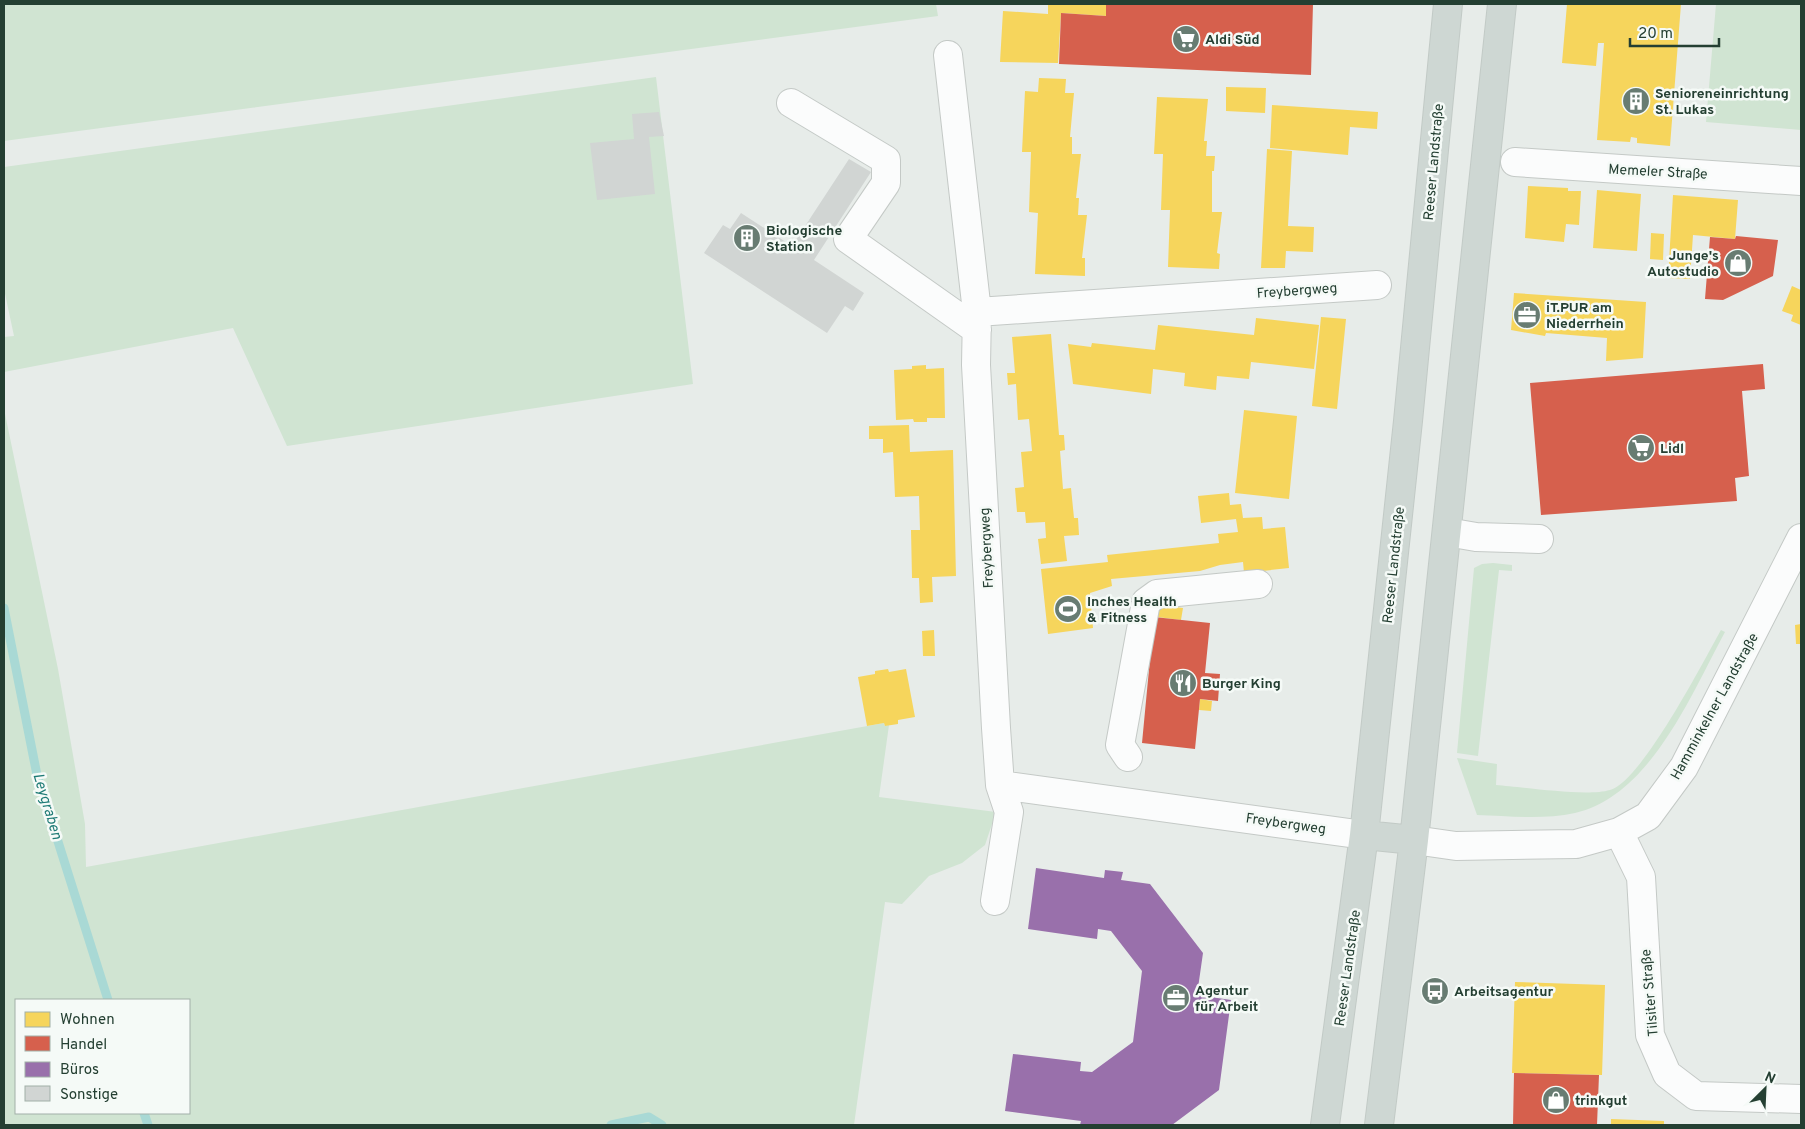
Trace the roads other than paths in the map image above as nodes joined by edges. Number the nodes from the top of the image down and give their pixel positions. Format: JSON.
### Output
{"nodes":[{"id":1,"x":1448,"y":4,"type":"edge"},
{"id":2,"x":1502,"y":4,"type":"edge"},
{"id":3,"x":948,"y":55,"type":"dead end"},
{"id":4,"x":791,"y":103,"type":"dead end"},
{"id":5,"x":1515,"y":162,"type":"dead end"},
{"id":6,"x":1801,"y":181,"type":"edge"},
{"id":7,"x":1377,"y":285,"type":"dead end"},
{"id":8,"x":977,"y":321,"type":"junction"},
{"id":9,"x":1447,"y":532,"type":"junction"},
{"id":10,"x":1801,"y":538,"type":"edge"},
{"id":11,"x":1540,"y":539,"type":"dead end"},
{"id":12,"x":1258,"y":584,"type":"dead end"},
{"id":13,"x":1128,"y":758,"type":"dead end"},
{"id":14,"x":1000,"y":785,"type":"junction"},
{"id":15,"x":1619,"y":832,"type":"junction"},
{"id":16,"x":1364,"y":835,"type":"junction"},
{"id":17,"x":1414,"y":840,"type":"junction"},
{"id":18,"x":995,"y":901,"type":"dead end"},
{"id":19,"x":1801,"y":1099,"type":"edge"},
{"id":20,"x":1325,"y":1125,"type":"edge"},
{"id":21,"x":1379,"y":1125,"type":"edge"}],
"edges":[{"from":1,"to":16,"type":"main road","name":"Reeser Landstraße"},
{"from":2,"to":9,"type":"main road"},
{"from":3,"to":8,"type":"street","name":"Freybergweg"},
{"from":4,"to":8,"type":"street"},
{"from":5,"to":6,"type":"street","name":"Memeler Straße"},
{"from":7,"to":8,"type":"street","name":"Freybergweg"},
{"from":8,"to":14,"type":"street","name":"Freybergweg"},
{"from":9,"to":11,"type":"street"},
{"from":9,"to":17,"type":"main road"},
{"from":10,"to":15,"type":"street","name":"Hamminkelner Landstraße"},
{"from":12,"to":13,"type":"street"},
{"from":14,"to":16,"type":"street","name":"Freybergweg"},
{"from":14,"to":18,"type":"street","name":"Freybergweg"},
{"from":15,"to":17,"type":"street","name":"Hamminkelner Landstraße"},
{"from":15,"to":19,"type":"street","name":"Tilsiter Straße"},
{"from":16,"to":17,"type":"main road"},
{"from":16,"to":20,"type":"main road","name":"Reeser Landstraße"},
{"from":17,"to":21,"type":"main road"}]}
